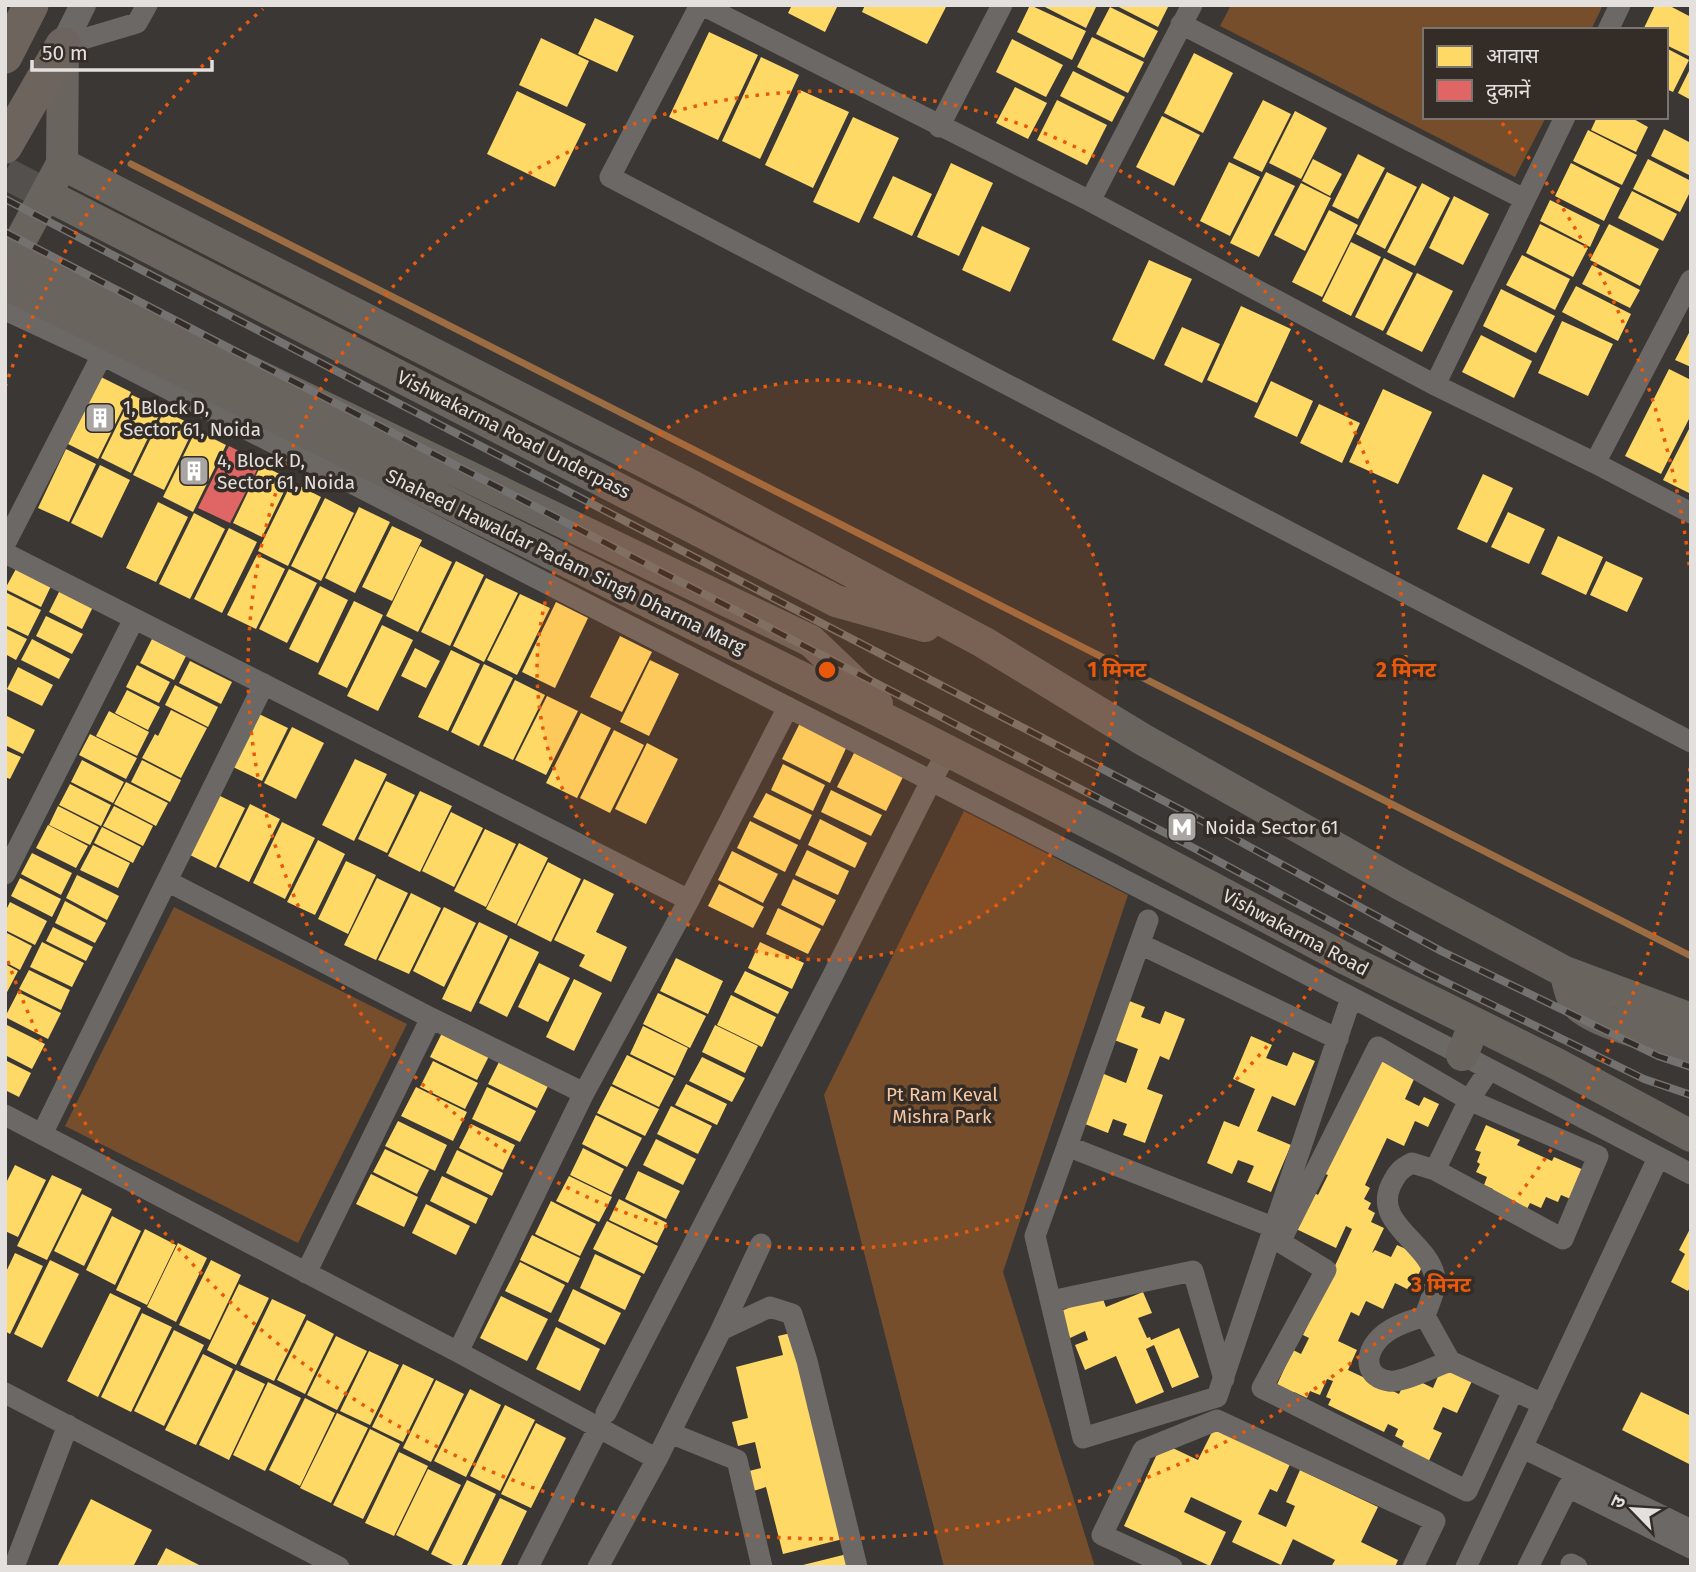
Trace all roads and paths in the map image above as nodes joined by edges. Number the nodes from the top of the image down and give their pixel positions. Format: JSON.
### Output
{"nodes":[{"id":1,"x":30,"y":5,"type":"edge"},
{"id":2,"x":83,"y":5,"type":"edge"},
{"id":3,"x":147,"y":5,"type":"edge"},
{"id":4,"x":701,"y":5,"type":"edge"},
{"id":5,"x":1002,"y":5,"type":"edge"},
{"id":6,"x":1192,"y":5,"type":"edge"},
{"id":7,"x":1620,"y":5,"type":"edge"},
{"id":8,"x":5,"y":22,"type":"edge"},
{"id":9,"x":1181,"y":24,"type":"junction"},
{"id":10,"x":1609,"y":28,"type":"edge"},
{"id":11,"x":63,"y":45,"type":"junction"},
{"id":12,"x":5,"y":56,"type":"edge"},
{"id":13,"x":1564,"y":119,"type":"edge"},
{"id":14,"x":939,"y":127,"type":"junction"},
{"id":15,"x":5,"y":146,"type":"edge"},
{"id":16,"x":62,"y":164,"type":"junction"},
{"id":17,"x":55,"y":199,"type":"tunnel mouth"},
{"id":18,"x":1524,"y":199,"type":"junction"},
{"id":19,"x":1090,"y":201,"type":"junction"},
{"id":20,"x":15,"y":263,"type":"edge"},
{"id":21,"x":1691,"y":280,"type":"edge"},
{"id":22,"x":5,"y":284,"type":"edge"},
{"id":23,"x":5,"y":310,"type":"edge"},
{"id":24,"x":102,"y":355,"type":"junction"},
{"id":25,"x":1434,"y":385,"type":"junction"},
{"id":26,"x":1595,"y":463,"type":"junction"},
{"id":27,"x":1691,"y":513,"type":"edge"},
{"id":28,"x":5,"y":544,"type":"edge"},
{"id":29,"x":5,"y":553,"type":"edge"},
{"id":30,"x":134,"y":619,"type":"junction"},
{"id":31,"x":983,"y":642,"type":"junction"},
{"id":32,"x":264,"y":684,"type":"junction"},
{"id":33,"x":788,"y":708,"type":"junction"},
{"id":34,"x":901,"y":727,"type":"junction"},
{"id":35,"x":1691,"y":742,"type":"edge"},
{"id":36,"x":948,"y":751,"type":"junction"},
{"id":37,"x":931,"y":781,"type":"junction"},
{"id":38,"x":5,"y":874,"type":"edge"},
{"id":39,"x":167,"y":881,"type":"junction"},
{"id":40,"x":689,"y":900,"type":"junction"},
{"id":41,"x":1148,"y":920,"type":"dead end"},
{"id":42,"x":1140,"y":944,"type":"junction"},
{"id":43,"x":1565,"y":972,"type":"junction"},
{"id":44,"x":1351,"y":998,"type":"junction"},
{"id":45,"x":431,"y":1018,"type":"junction"},
{"id":46,"x":1691,"y":1019,"type":"edge"},
{"id":47,"x":1475,"y":1023,"type":"junction"},
{"id":48,"x":1338,"y":1039,"type":"junction"},
{"id":49,"x":1691,"y":1048,"type":"edge"},
{"id":50,"x":1475,"y":1063,"type":"junction"},
{"id":51,"x":584,"y":1093,"type":"junction"},
{"id":52,"x":1469,"y":1100,"type":"junction"},
{"id":53,"x":5,"y":1115,"type":"edge"},
{"id":54,"x":42,"y":1135,"type":"junction"},
{"id":55,"x":1691,"y":1136,"type":"edge"},
{"id":56,"x":1067,"y":1146,"type":"junction"},
{"id":57,"x":1658,"y":1158,"type":"junction"},
{"id":58,"x":1435,"y":1171,"type":"junction"},
{"id":59,"x":1691,"y":1174,"type":"edge"},
{"id":60,"x":1275,"y":1228,"type":"junction"},
{"id":61,"x":761,"y":1244,"type":"dead end"},
{"id":62,"x":306,"y":1273,"type":"junction"},
{"id":63,"x":1051,"y":1301,"type":"junction"},
{"id":64,"x":1425,"y":1316,"type":"junction"},
{"id":65,"x":721,"y":1330,"type":"junction"},
{"id":66,"x":458,"y":1352,"type":"junction"},
{"id":67,"x":1450,"y":1361,"type":"junction"},
{"id":68,"x":1224,"y":1379,"type":"junction"},
{"id":69,"x":1513,"y":1391,"type":"junction"},
{"id":70,"x":5,"y":1393,"type":"edge"},
{"id":71,"x":1543,"y":1404,"type":"junction"},
{"id":72,"x":602,"y":1421,"type":"junction"},
{"id":73,"x":68,"y":1425,"type":"junction"},
{"id":74,"x":670,"y":1433,"type":"junction"},
{"id":75,"x":1523,"y":1448,"type":"junction"},
{"id":76,"x":657,"y":1459,"type":"junction"},
{"id":77,"x":1691,"y":1530,"type":"edge"},
{"id":78,"x":1691,"y":1548,"type":"edge"},
{"id":79,"x":1475,"y":1564,"type":"edge"},
{"id":80,"x":601,"y":1566,"type":"edge"},
{"id":81,"x":14,"y":1567,"type":"edge"},
{"id":82,"x":339,"y":1567,"type":"edge"},
{"id":83,"x":528,"y":1567,"type":"edge"},
{"id":84,"x":762,"y":1567,"type":"edge"},
{"id":85,"x":857,"y":1567,"type":"edge"},
{"id":86,"x":1172,"y":1567,"type":"edge"},
{"id":87,"x":1413,"y":1567,"type":"edge"},
{"id":88,"x":1528,"y":1567,"type":"edge"}],
"edges":[{"from":1,"to":8,"type":"main road"},
{"from":1,"to":12,"type":"main road"},
{"from":2,"to":11,"type":"street"},
{"from":3,"to":11,"type":"street"},
{"from":4,"to":14,"type":"street"},
{"from":4,"to":35,"type":"street"},
{"from":5,"to":14,"type":"street"},
{"from":6,"to":9,"type":"street"},
{"from":7,"to":10,"type":"street"},
{"from":9,"to":18,"type":"street"},
{"from":9,"to":19,"type":"street"},
{"from":11,"to":15,"type":"main road"},
{"from":11,"to":16,"type":"main road"},
{"from":13,"to":18,"type":"street"},
{"from":14,"to":19,"type":"street"},
{"from":16,"to":20,"type":"main road"},
{"from":16,"to":31,"type":"main road"},
{"from":17,"to":31,"type":"main road","name":"Vishwakarma Road Underpass"},
{"from":18,"to":25,"type":"street"},
{"from":19,"to":25,"type":"street"},
{"from":20,"to":34,"type":"main road"},
{"from":21,"to":26,"type":"street"},
{"from":22,"to":34,"type":"main road","name":"Shaheed Hawaldar Padam Singh Dharma Marg"},
{"from":23,"to":24,"type":"street"},
{"from":24,"to":28,"type":"street"},
{"from":24,"to":33,"type":"street"},
{"from":25,"to":26,"type":"street"},
{"from":26,"to":27,"type":"street"},
{"from":29,"to":30,"type":"street"},
{"from":30,"to":32,"type":"street"},
{"from":30,"to":38,"type":"street"},
{"from":31,"to":43,"type":"main road"},
{"from":32,"to":39,"type":"street"},
{"from":32,"to":40,"type":"street"},
{"from":33,"to":37,"type":"street"},
{"from":33,"to":40,"type":"street"},
{"from":34,"to":36,"type":"main road","name":"Vishwakarma Road"},
{"from":36,"to":37,"type":"street"},
{"from":36,"to":47,"type":"main road","name":"Vishwakarma Road"},
{"from":37,"to":44,"type":"street"},
{"from":37,"to":72,"type":"street"},
{"from":39,"to":45,"type":"street"},
{"from":39,"to":54,"type":"street"},
{"from":40,"to":51,"type":"street"},
{"from":41,"to":42,"type":"street"},
{"from":42,"to":48,"type":"street"},
{"from":42,"to":56,"type":"street"},
{"from":43,"to":46,"type":"main road"},
{"from":43,"to":49,"type":"main road"},
{"from":44,"to":48,"type":"street"},
{"from":44,"to":50,"type":"street"},
{"from":45,"to":51,"type":"street"},
{"from":45,"to":62,"type":"street"},
{"from":47,"to":50,"type":"main road"},
{"from":47,"to":55,"type":"main road","name":"Vishwakarma Road"},
{"from":48,"to":60,"type":"street"},
{"from":50,"to":52,"type":"street"},
{"from":50,"to":57,"type":"street"},
{"from":51,"to":66,"type":"street"},
{"from":52,"to":58,"type":"street"},
{"from":52,"to":58,"type":"street"},
{"from":52,"to":69,"type":"street"},
{"from":53,"to":54,"type":"street"},
{"from":54,"to":62,"type":"street"},
{"from":56,"to":60,"type":"street"},
{"from":56,"to":63,"type":"street"},
{"from":57,"to":59,"type":"street"},
{"from":57,"to":71,"type":"street"},
{"from":58,"to":64,"type":"street"},
{"from":60,"to":68,"type":"street"},
{"from":61,"to":65,"type":"street"},
{"from":62,"to":66,"type":"street"},
{"from":63,"to":68,"type":"street"},
{"from":63,"to":68,"type":"street"},
{"from":64,"to":67,"type":"street"},
{"from":64,"to":67,"type":"street"},
{"from":65,"to":74,"type":"street"},
{"from":65,"to":85,"type":"street"},
{"from":66,"to":72,"type":"street"},
{"from":67,"to":69,"type":"street"},
{"from":69,"to":71,"type":"street"},
{"from":70,"to":73,"type":"street"},
{"from":71,"to":75,"type":"street"},
{"from":72,"to":76,"type":"street"},
{"from":72,"to":83,"type":"street"},
{"from":73,"to":81,"type":"street"},
{"from":73,"to":82,"type":"street"},
{"from":74,"to":76,"type":"street"},
{"from":74,"to":84,"type":"street"},
{"from":75,"to":77,"type":"street"},
{"from":75,"to":79,"type":"street"},
{"from":76,"to":80,"type":"street"},
{"from":78,"to":88,"type":"street"},
{"from":86,"to":87,"type":"street"}]}
